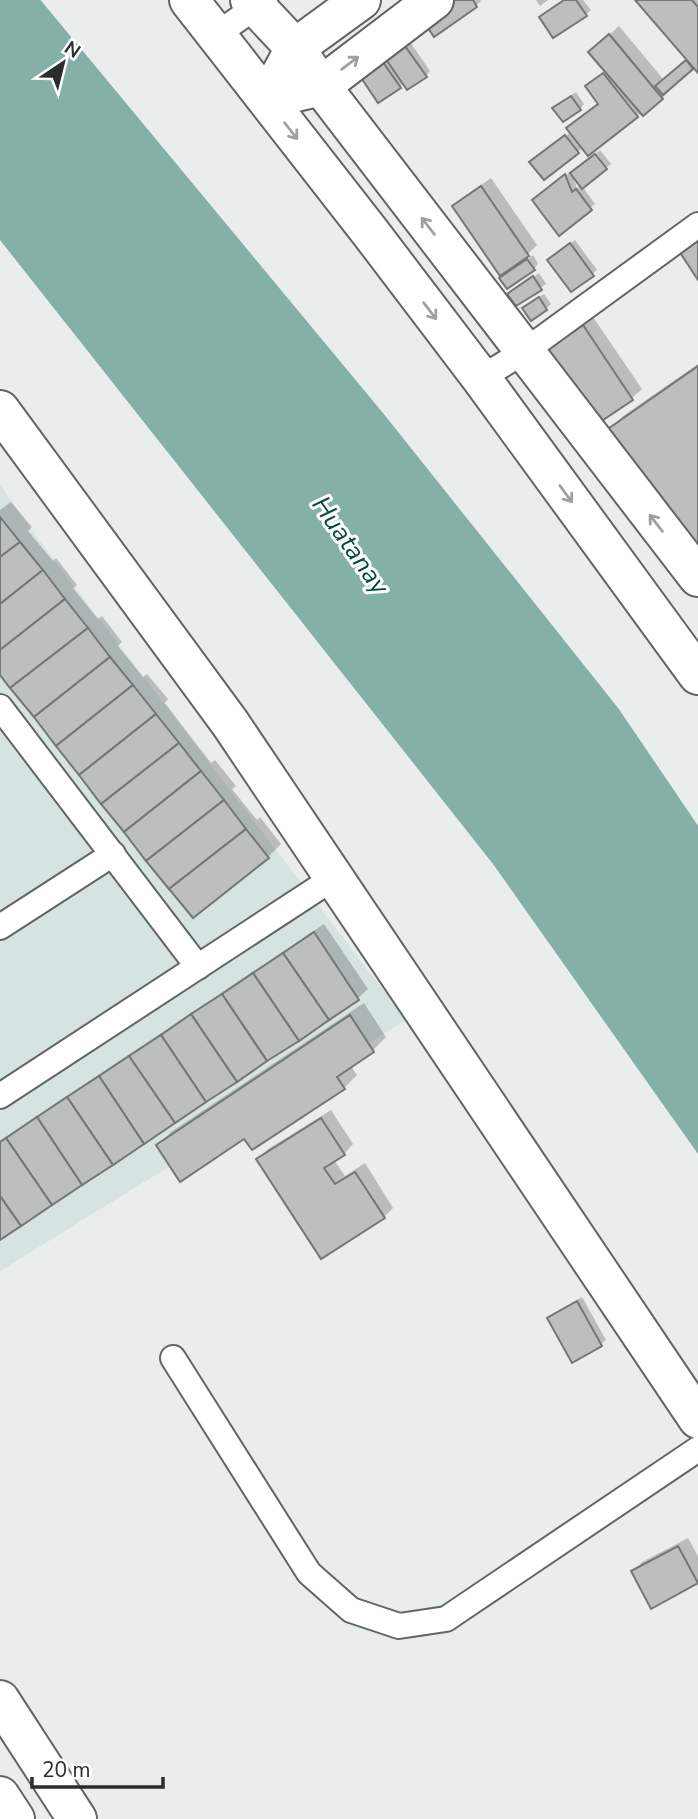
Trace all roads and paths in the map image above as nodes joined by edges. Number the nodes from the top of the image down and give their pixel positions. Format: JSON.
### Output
{"nodes":[{"id":1,"x":189,"y":0,"type":"edge"},
{"id":2,"x":361,"y":0,"type":"edge"},
{"id":3,"x":434,"y":0,"type":"edge"},
{"id":4,"x":257,"y":2,"type":"edge"},
{"id":5,"x":216,"y":35,"type":"junction"},
{"id":6,"x":295,"y":48,"type":"junction"},
{"id":7,"x":321,"y":86,"type":"junction"},
{"id":8,"x":267,"y":99,"type":"junction"},
{"id":9,"x":698,"y":225,"type":"edge"},
{"id":10,"x":525,"y":351,"type":"junction"},
{"id":11,"x":481,"y":378,"type":"junction"},
{"id":12,"x":0,"y":410,"type":"edge"},
{"id":13,"x":698,"y":577,"type":"edge"},
{"id":14,"x":698,"y":675,"type":"edge"},
{"id":15,"x":0,"y":707,"type":"edge"},
{"id":16,"x":113,"y":854,"type":"junction"},
{"id":17,"x":335,"y":877,"type":"junction"},
{"id":18,"x":0,"y":927,"type":"edge"},
{"id":19,"x":198,"y":967,"type":"junction"},
{"id":20,"x":0,"y":1096,"type":"edge"},
{"id":21,"x":173,"y":1359,"type":"dead end"},
{"id":22,"x":698,"y":1419,"type":"edge"},
{"id":23,"x":698,"y":1449,"type":"edge"},
{"id":24,"x":0,"y":1700,"type":"edge"},
{"id":25,"x":0,"y":1796,"type":"edge"},
{"id":26,"x":15,"y":1819,"type":"edge"},
{"id":27,"x":78,"y":1819,"type":"edge"}],
"edges":[{"from":1,"to":5,"type":"main road"},
{"from":2,"to":6,"type":"main road"},
{"from":7,"to":3,"type":"main road","one_way":true},
{"from":4,"to":5,"type":"lane"},
{"from":4,"to":6,"type":"main road"},
{"from":5,"to":8,"type":"main road"},
{"from":6,"to":7,"type":"main road"},
{"from":6,"to":8,"type":"main road"},
{"from":7,"to":8,"type":"main road"},
{"from":10,"to":7,"type":"main road","one_way":true},
{"from":8,"to":11,"type":"main road","one_way":true},
{"from":9,"to":10,"type":"lane"},
{"from":10,"to":11,"type":"lane"},
{"from":13,"to":10,"type":"main road","one_way":true},
{"from":11,"to":14,"type":"main road","one_way":true},
{"from":12,"to":17,"type":"main road"},
{"from":15,"to":16,"type":"lane"},
{"from":16,"to":18,"type":"lane"},
{"from":16,"to":19,"type":"lane"},
{"from":17,"to":19,"type":"lane"},
{"from":17,"to":22,"type":"main road"},
{"from":19,"to":20,"type":"lane"},
{"from":21,"to":23,"type":"lane"},
{"from":24,"to":27,"type":"main road"},
{"from":25,"to":26,"type":"main road"}]}
